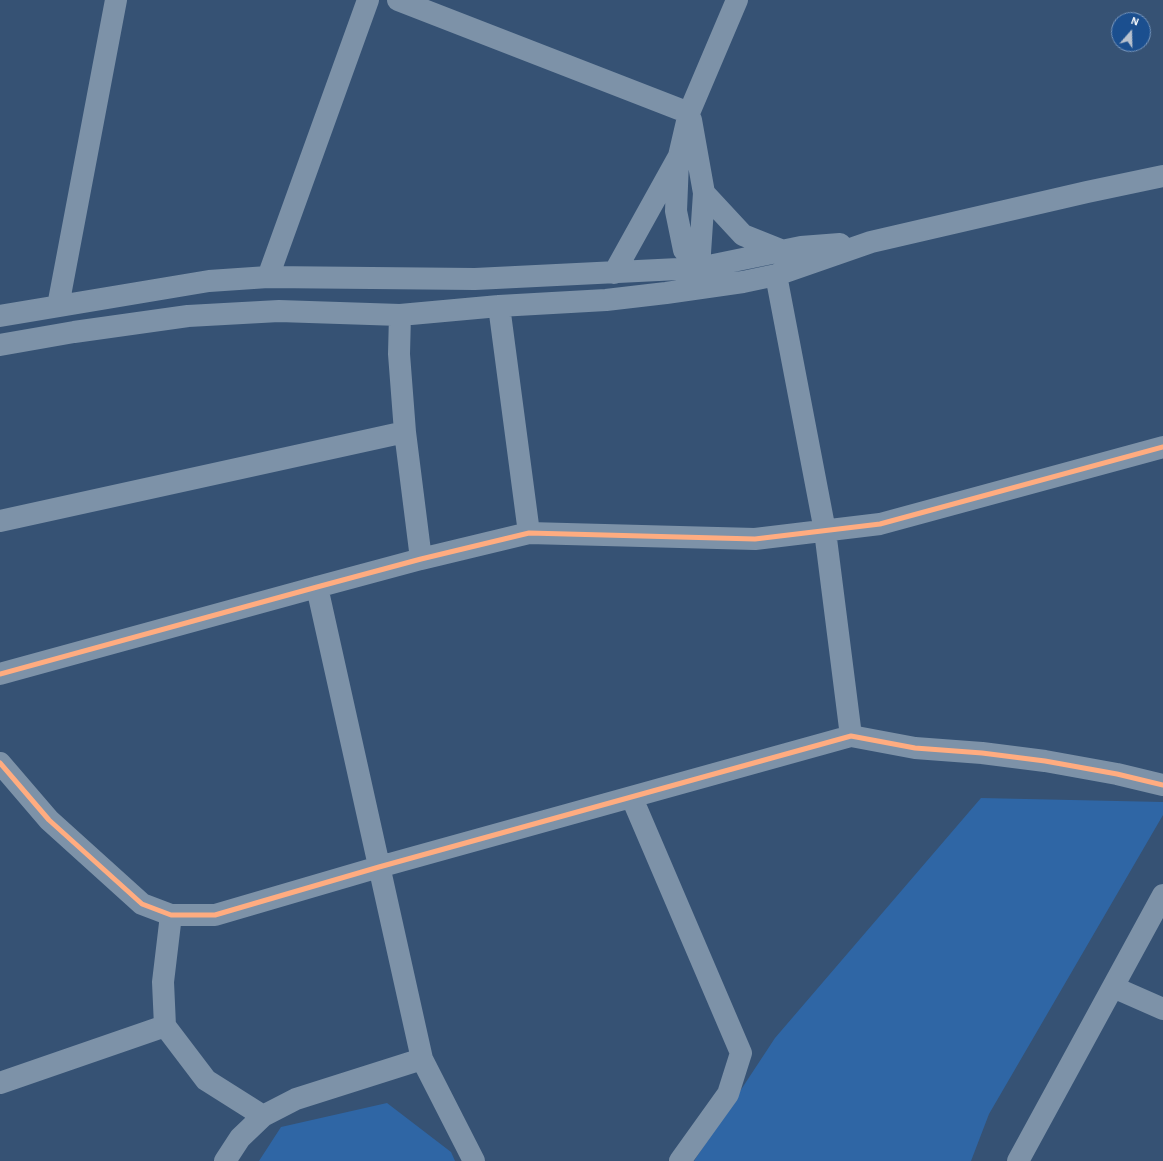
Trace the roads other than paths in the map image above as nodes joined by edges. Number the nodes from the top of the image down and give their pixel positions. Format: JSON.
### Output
{"nodes":[{"id":1,"x":116,"y":0,"type":"edge"},
{"id":2,"x":368,"y":0,"type":"edge"},
{"id":3,"x":398,"y":0,"type":"edge"},
{"id":4,"x":738,"y":0,"type":"edge"},
{"id":5,"x":689,"y":113,"type":"junction"},
{"id":6,"x":679,"y":156,"type":"junction"},
{"id":7,"x":1163,"y":176,"type":"edge"},
{"id":8,"x":704,"y":193,"type":"junction"},
{"id":9,"x":871,"y":242,"type":"junction"},
{"id":10,"x":783,"y":251,"type":"junction"},
{"id":11,"x":699,"y":268,"type":"junction"},
{"id":12,"x":614,"y":273,"type":"junction"},
{"id":13,"x":776,"y":275,"type":"junction"},
{"id":14,"x":268,"y":277,"type":"junction"},
{"id":15,"x":743,"y":282,"type":"junction"},
{"id":16,"x":666,"y":293,"type":"junction"},
{"id":17,"x":58,"y":306,"type":"junction"},
{"id":18,"x":498,"y":306,"type":"junction"},
{"id":19,"x":400,"y":315,"type":"junction"},
{"id":20,"x":0,"y":316,"type":"edge"},
{"id":21,"x":0,"y":345,"type":"edge"},
{"id":22,"x":405,"y":432,"type":"junction"},
{"id":23,"x":1163,"y":446,"type":"edge"},
{"id":24,"x":0,"y":521,"type":"edge"},
{"id":25,"x":825,"y":531,"type":"junction"},
{"id":26,"x":529,"y":533,"type":"junction"},
{"id":27,"x":421,"y":559,"type":"junction"},
{"id":28,"x":317,"y":587,"type":"junction"},
{"id":29,"x":0,"y":674,"type":"edge"},
{"id":30,"x":851,"y":736,"type":"junction"},
{"id":31,"x":0,"y":763,"type":"edge"},
{"id":32,"x":1163,"y":785,"type":"edge"},
{"id":33,"x":632,"y":798,"type":"junction"},
{"id":34,"x":379,"y":866,"type":"junction"},
{"id":35,"x":1163,"y":895,"type":"edge"},
{"id":36,"x":171,"y":916,"type":"junction"},
{"id":37,"x":1113,"y":987,"type":"junction"},
{"id":38,"x":1163,"y":1009,"type":"edge"},
{"id":39,"x":165,"y":1026,"type":"junction"},
{"id":40,"x":422,"y":1059,"type":"junction"},
{"id":41,"x":0,"y":1083,"type":"edge"},
{"id":42,"x":263,"y":1116,"type":"junction"},
{"id":43,"x":226,"y":1161,"type":"edge"},
{"id":44,"x":474,"y":1161,"type":"edge"},
{"id":45,"x":680,"y":1161,"type":"edge"},
{"id":46,"x":1018,"y":1161,"type":"edge"}],
"edges":[{"from":1,"to":17,"type":"street"},
{"from":2,"to":14,"type":"street"},
{"from":3,"to":5,"type":"street"},
{"from":4,"to":5,"type":"street"},
{"from":5,"to":6,"type":"street"},
{"from":5,"to":8,"type":"street"},
{"from":6,"to":11,"type":"street"},
{"from":6,"to":12,"type":"street"},
{"from":7,"to":9,"type":"street"},
{"from":8,"to":10,"type":"street"},
{"from":8,"to":11,"type":"street"},
{"from":9,"to":10,"type":"street"},
{"from":9,"to":13,"type":"street"},
{"from":10,"to":11,"type":"street"},
{"from":11,"to":12,"type":"street"},
{"from":11,"to":15,"type":"street"},
{"from":11,"to":16,"type":"street"},
{"from":12,"to":14,"type":"street"},
{"from":13,"to":15,"type":"street"},
{"from":13,"to":25,"type":"street"},
{"from":14,"to":17,"type":"street"},
{"from":15,"to":16,"type":"street"},
{"from":16,"to":18,"type":"street"},
{"from":17,"to":20,"type":"street"},
{"from":18,"to":19,"type":"street"},
{"from":18,"to":26,"type":"street"},
{"from":19,"to":21,"type":"street"},
{"from":19,"to":22,"type":"street"},
{"from":22,"to":24,"type":"street"},
{"from":22,"to":27,"type":"street"},
{"from":23,"to":25,"type":"street"},
{"from":25,"to":26,"type":"street"},
{"from":25,"to":30,"type":"street"},
{"from":26,"to":27,"type":"street"},
{"from":27,"to":28,"type":"street"},
{"from":28,"to":29,"type":"street"},
{"from":28,"to":34,"type":"street"},
{"from":30,"to":32,"type":"street"},
{"from":30,"to":33,"type":"street"},
{"from":31,"to":36,"type":"street"},
{"from":33,"to":34,"type":"street"},
{"from":33,"to":45,"type":"street"},
{"from":34,"to":36,"type":"street"},
{"from":34,"to":40,"type":"street"},
{"from":35,"to":37,"type":"street"},
{"from":36,"to":39,"type":"street"},
{"from":37,"to":38,"type":"street"},
{"from":37,"to":46,"type":"street"},
{"from":39,"to":41,"type":"street"},
{"from":39,"to":42,"type":"street"},
{"from":40,"to":42,"type":"street"},
{"from":40,"to":44,"type":"street"},
{"from":42,"to":43,"type":"street"}]}
